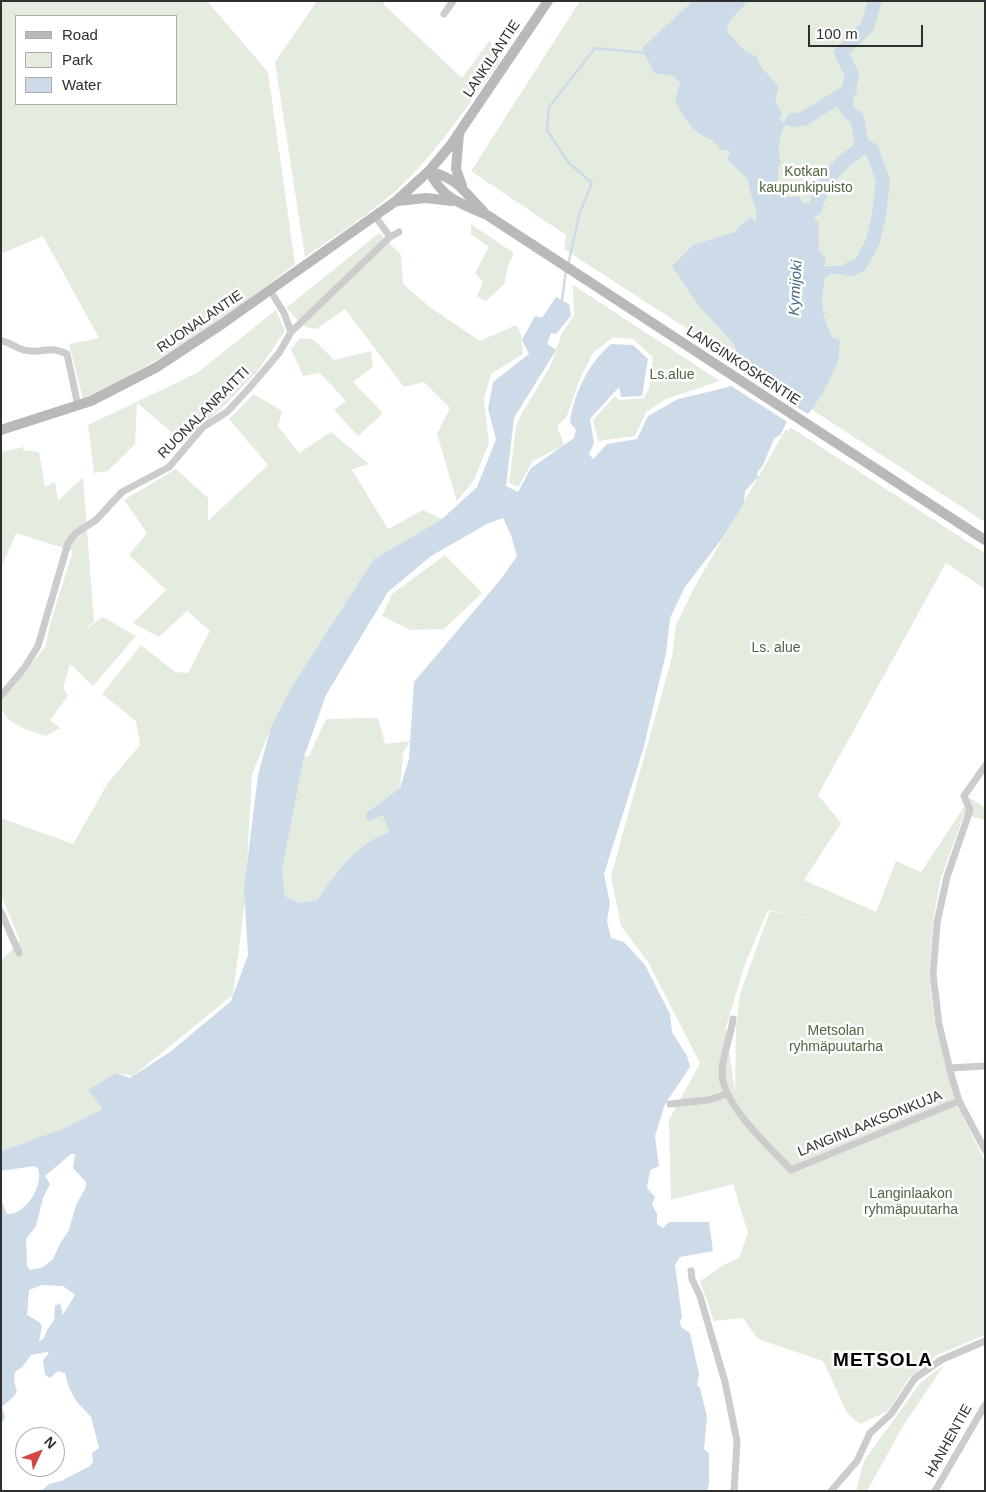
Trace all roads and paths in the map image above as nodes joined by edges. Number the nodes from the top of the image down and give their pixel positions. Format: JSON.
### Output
{"nodes":[{"id":1,"x":453,"y":1,"type":"edge"},
{"id":2,"x":548,"y":1,"type":"edge"},
{"id":3,"x":444,"y":14,"type":"dead end"},
{"id":4,"x":459,"y":133,"type":"junction"},
{"id":5,"x":429,"y":171,"type":"junction"},
{"id":6,"x":466,"y":192,"type":"junction"},
{"id":7,"x":396,"y":201,"type":"junction"},
{"id":8,"x":452,"y":201,"type":"junction"},
{"id":9,"x":486,"y":215,"type":"junction"},
{"id":10,"x":375,"y":216,"type":"junction"},
{"id":11,"x":398,"y":232,"type":"dead end"},
{"id":12,"x":390,"y":237,"type":"junction"},
{"id":13,"x":270,"y":290,"type":"junction"},
{"id":14,"x":291,"y":332,"type":"junction"},
{"id":15,"x":1,"y":341,"type":"edge"},
{"id":16,"x":78,"y":406,"type":"junction"},
{"id":17,"x":1,"y":430,"type":"edge"},
{"id":18,"x":985,"y":540,"type":"edge"},
{"id":19,"x":1,"y":696,"type":"edge"},
{"id":20,"x":985,"y":766,"type":"edge"},
{"id":21,"x":1,"y":912,"type":"edge"},
{"id":22,"x":19,"y":953,"type":"dead end"},
{"id":23,"x":733,"y":1019,"type":"dead end"},
{"id":24,"x":985,"y":1066,"type":"edge"},
{"id":25,"x":950,"y":1068,"type":"junction"},
{"id":26,"x":727,"y":1094,"type":"junction"},
{"id":27,"x":959,"y":1101,"type":"junction"},
{"id":28,"x":670,"y":1104,"type":"dead end"},
{"id":29,"x":985,"y":1150,"type":"edge"},
{"id":30,"x":692,"y":1271,"type":"dead end"},
{"id":31,"x":985,"y":1341,"type":"edge"},
{"id":32,"x":985,"y":1405,"type":"edge"},
{"id":33,"x":734,"y":1491,"type":"edge"},
{"id":34,"x":832,"y":1491,"type":"edge"},
{"id":35,"x":935,"y":1491,"type":"edge"}],
"edges":[{"from":1,"to":3,"type":"street"},
{"from":2,"to":4,"type":"street","name":"LANKILANTIE"},
{"from":4,"to":5,"type":"street","name":"LANKILANTIE"},
{"from":4,"to":6,"type":"street","name":"LANKILANTIE"},
{"from":5,"to":6,"type":"street","name":"LANGINKOSKENTIE"},
{"from":5,"to":7,"type":"street","name":"RUONALANTIE"},
{"from":5,"to":8,"type":"street","name":"LANGINKOSKENTIE"},
{"from":6,"to":9,"type":"street","name":"LANGINKOSKENTIE"},
{"from":7,"to":8,"type":"street","name":"RUONALANTIE"},
{"from":7,"to":10,"type":"street","name":"RUONALANTIE"},
{"from":8,"to":9,"type":"street","name":"LANGINKOSKENTIE"},
{"from":9,"to":18,"type":"street","name":"LANGINKOSKENTIE"},
{"from":10,"to":12,"type":"street"},
{"from":10,"to":13,"type":"street","name":"RUONALANTIE"},
{"from":11,"to":12,"type":"street","name":"RUONALANRAITTI"},
{"from":12,"to":14,"type":"street","name":"RUONALANRAITTI"},
{"from":13,"to":14,"type":"street"},
{"from":13,"to":16,"type":"street","name":"RUONALANTIE"},
{"from":14,"to":19,"type":"street","name":"RUONALANRAITTI"},
{"from":15,"to":16,"type":"street"},
{"from":16,"to":17,"type":"street","name":"RUONALANTIE"},
{"from":20,"to":25,"type":"street"},
{"from":21,"to":22,"type":"street"},
{"from":23,"to":26,"type":"street"},
{"from":24,"to":25,"type":"street"},
{"from":25,"to":27,"type":"street"},
{"from":26,"to":27,"type":"street","name":"LANGINLAAKSONKUJA"},
{"from":26,"to":28,"type":"street"},
{"from":27,"to":29,"type":"street"},
{"from":30,"to":33,"type":"street"},
{"from":31,"to":34,"type":"street"},
{"from":32,"to":35,"type":"street","name":"HANHENTIE"}]}
